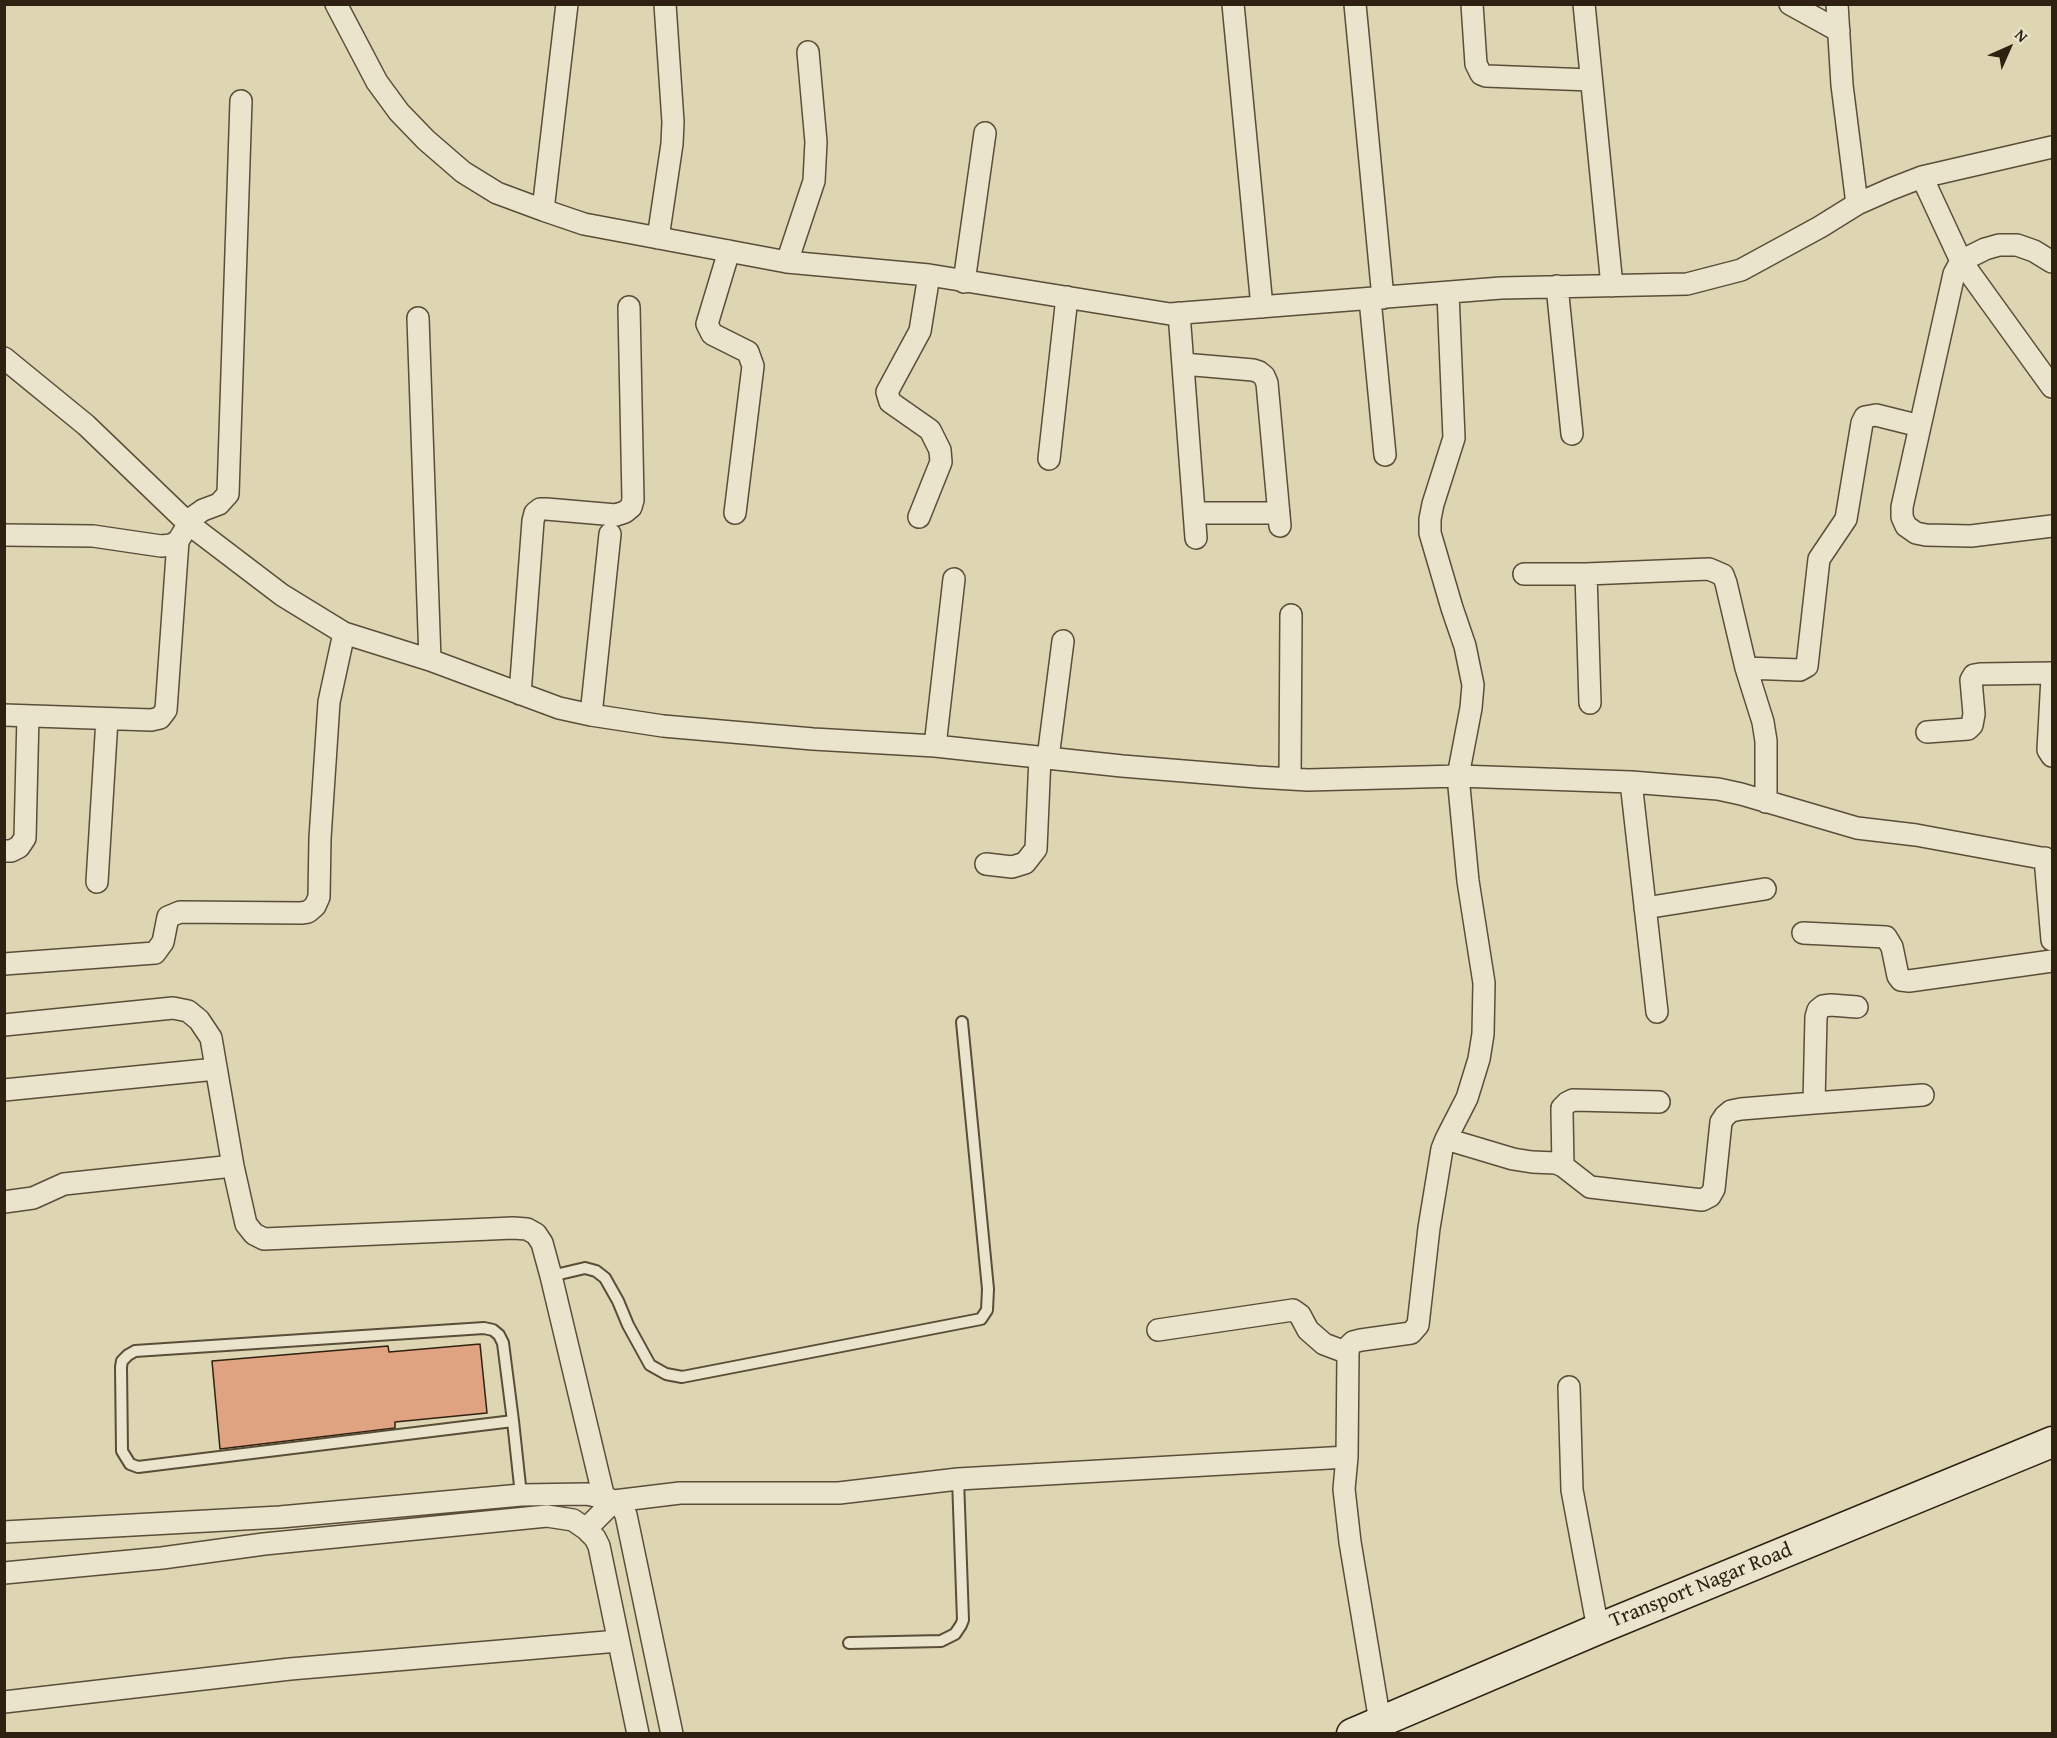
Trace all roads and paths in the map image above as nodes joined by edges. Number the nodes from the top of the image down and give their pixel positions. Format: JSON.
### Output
{"nodes":[{"id":1,"x":336,"y":4,"type":"edge"},
{"id":2,"x":567,"y":4,"type":"edge"},
{"id":3,"x":665,"y":4,"type":"edge"},
{"id":4,"x":1233,"y":4,"type":"edge"},
{"id":5,"x":1354,"y":4,"type":"edge"},
{"id":6,"x":1473,"y":4,"type":"edge"},
{"id":7,"x":1584,"y":4,"type":"edge"},
{"id":8,"x":1790,"y":4,"type":"edge"},
{"id":9,"x":1838,"y":4,"type":"edge"},
{"id":10,"x":1839,"y":31,"type":"junction"},
{"id":11,"x":808,"y":52,"type":"dead end"},
{"id":12,"x":1592,"y":80,"type":"junction"},
{"id":13,"x":241,"y":101,"type":"dead end"},
{"id":14,"x":985,"y":133,"type":"dead end"},
{"id":15,"x":2052,"y":147,"type":"edge"},
{"id":16,"x":1922,"y":177,"type":"junction"},
{"id":17,"x":1857,"y":204,"type":"junction"},
{"id":18,"x":543,"y":210,"type":"junction"},
{"id":19,"x":658,"y":238,"type":"junction"},
{"id":20,"x":729,"y":251,"type":"junction"},
{"id":21,"x":1961,"y":261,"type":"junction"},
{"id":22,"x":787,"y":262,"type":"junction"},
{"id":23,"x":2052,"y":262,"type":"edge"},
{"id":24,"x":929,"y":275,"type":"junction"},
{"id":25,"x":964,"y":282,"type":"junction"},
{"id":26,"x":1557,"y":286,"type":"junction"},
{"id":27,"x":1612,"y":286,"type":"junction"},
{"id":28,"x":1448,"y":293,"type":"junction"},
{"id":29,"x":1067,"y":297,"type":"junction"},
{"id":30,"x":1377,"y":298,"type":"junction"},
{"id":31,"x":629,"y":307,"type":"dead end"},
{"id":32,"x":1262,"y":307,"type":"junction"},
{"id":33,"x":1179,"y":313,"type":"junction"},
{"id":34,"x":418,"y":318,"type":"dead end"},
{"id":35,"x":4,"y":357,"type":"edge"},
{"id":36,"x":1183,"y":364,"type":"junction"},
{"id":37,"x":2052,"y":387,"type":"edge"},
{"id":38,"x":1920,"y":426,"type":"junction"},
{"id":39,"x":1572,"y":434,"type":"dead end"},
{"id":40,"x":1385,"y":455,"type":"dead end"},
{"id":41,"x":1049,"y":459,"type":"dead end"},
{"id":42,"x":735,"y":513,"type":"dead end"},
{"id":43,"x":1194,"y":513,"type":"junction"},
{"id":44,"x":919,"y":517,"type":"dead end"},
{"id":45,"x":2052,"y":526,"type":"edge"},
{"id":46,"x":184,"y":533,"type":"junction"},
{"id":47,"x":610,"y":534,"type":"dead end"},
{"id":48,"x":4,"y":535,"type":"edge"},
{"id":49,"x":1196,"y":538,"type":"dead end"},
{"id":50,"x":1524,"y":574,"type":"dead end"},
{"id":51,"x":1586,"y":574,"type":"junction"},
{"id":52,"x":954,"y":579,"type":"dead end"},
{"id":53,"x":1291,"y":615,"type":"dead end"},
{"id":54,"x":344,"y":633,"type":"junction"},
{"id":55,"x":1063,"y":641,"type":"dead end"},
{"id":56,"x":430,"y":660,"type":"junction"},
{"id":57,"x":1746,"y":668,"type":"junction"},
{"id":58,"x":2052,"y":675,"type":"edge"},
{"id":59,"x":520,"y":694,"type":"junction"},
{"id":60,"x":1590,"y":703,"type":"dead end"},
{"id":61,"x":4,"y":715,"type":"edge"},
{"id":62,"x":591,"y":715,"type":"junction"},
{"id":63,"x":28,"y":716,"type":"junction"},
{"id":64,"x":107,"y":719,"type":"junction"},
{"id":65,"x":1927,"y":732,"type":"dead end"},
{"id":66,"x":935,"y":746,"type":"junction"},
{"id":67,"x":2052,"y":756,"type":"edge"},
{"id":68,"x":1044,"y":757,"type":"junction"},
{"id":69,"x":1458,"y":776,"type":"junction"},
{"id":70,"x":1290,"y":779,"type":"junction"},
{"id":71,"x":1631,"y":782,"type":"junction"},
{"id":72,"x":1766,"y":802,"type":"junction"},
{"id":73,"x":4,"y":851,"type":"edge"},
{"id":74,"x":2049,"y":859,"type":"edge"},
{"id":75,"x":986,"y":864,"type":"dead end"},
{"id":76,"x":97,"y":882,"type":"dead end"},
{"id":77,"x":1765,"y":889,"type":"dead end"},
{"id":78,"x":1645,"y":908,"type":"junction"},
{"id":79,"x":1803,"y":933,"type":"dead end"},
{"id":80,"x":2052,"y":940,"type":"edge"},
{"id":81,"x":2052,"y":961,"type":"edge"},
{"id":82,"x":4,"y":964,"type":"edge"},
{"id":83,"x":1857,"y":1007,"type":"dead end"},
{"id":84,"x":1657,"y":1012,"type":"dead end"},
{"id":85,"x":962,"y":1022,"type":"dead end"},
{"id":86,"x":4,"y":1025,"type":"edge"},
{"id":87,"x":216,"y":1069,"type":"junction"},
{"id":88,"x":4,"y":1090,"type":"edge"},
{"id":89,"x":1923,"y":1095,"type":"dead end"},
{"id":90,"x":1659,"y":1102,"type":"dead end"},
{"id":91,"x":1814,"y":1103,"type":"junction"},
{"id":92,"x":1446,"y":1138,"type":"junction"},
{"id":93,"x":233,"y":1166,"type":"junction"},
{"id":94,"x":1563,"y":1166,"type":"junction"},
{"id":95,"x":4,"y":1202,"type":"edge"},
{"id":96,"x":551,"y":1276,"type":"junction"},
{"id":97,"x":1158,"y":1330,"type":"dead end"},
{"id":98,"x":1348,"y":1353,"type":"junction"},
{"id":99,"x":1569,"y":1387,"type":"dead end"},
{"id":100,"x":513,"y":1421,"type":"junction"},
{"id":101,"x":2052,"y":1442,"type":"edge"},
{"id":102,"x":1347,"y":1457,"type":"junction"},
{"id":103,"x":958,"y":1479,"type":"junction"},
{"id":104,"x":521,"y":1495,"type":"junction"},
{"id":105,"x":609,"y":1500,"type":"junction"},
{"id":106,"x":259,"y":1518,"type":"junction"},
{"id":107,"x":586,"y":1529,"type":"junction"},
{"id":108,"x":4,"y":1532,"type":"edge"},
{"id":109,"x":264,"y":1544,"type":"junction"},
{"id":110,"x":4,"y":1573,"type":"edge"},
{"id":111,"x":1598,"y":1629,"type":"junction"},
{"id":112,"x":618,"y":1641,"type":"junction"},
{"id":113,"x":849,"y":1643,"type":"dead end"},
{"id":114,"x":4,"y":1702,"type":"edge"},
{"id":115,"x":1381,"y":1728,"type":"edge"},
{"id":116,"x":638,"y":1734,"type":"edge"},
{"id":117,"x":672,"y":1734,"type":"edge"},
{"id":118,"x":1352,"y":1734,"type":"edge"}],
"edges":[{"from":1,"to":18,"type":"street"},
{"from":2,"to":18,"type":"street"},
{"from":3,"to":19,"type":"street"},
{"from":4,"to":32,"type":"street"},
{"from":5,"to":30,"type":"street"},
{"from":6,"to":12,"type":"street"},
{"from":7,"to":12,"type":"street"},
{"from":8,"to":10,"type":"street"},
{"from":9,"to":10,"type":"street"},
{"from":10,"to":17,"type":"street"},
{"from":11,"to":22,"type":"street"},
{"from":12,"to":27,"type":"street"},
{"from":13,"to":46,"type":"street"},
{"from":14,"to":25,"type":"street"},
{"from":15,"to":16,"type":"street"},
{"from":16,"to":17,"type":"street"},
{"from":16,"to":21,"type":"street"},
{"from":17,"to":27,"type":"street"},
{"from":18,"to":19,"type":"street"},
{"from":19,"to":20,"type":"street"},
{"from":20,"to":22,"type":"street"},
{"from":20,"to":42,"type":"street"},
{"from":21,"to":23,"type":"street"},
{"from":21,"to":37,"type":"street"},
{"from":21,"to":38,"type":"street"},
{"from":22,"to":24,"type":"street"},
{"from":24,"to":25,"type":"street"},
{"from":24,"to":44,"type":"street"},
{"from":25,"to":29,"type":"street"},
{"from":26,"to":27,"type":"street"},
{"from":26,"to":28,"type":"street"},
{"from":26,"to":39,"type":"street"},
{"from":28,"to":30,"type":"street"},
{"from":28,"to":69,"type":"street"},
{"from":29,"to":33,"type":"street"},
{"from":29,"to":41,"type":"street"},
{"from":30,"to":32,"type":"street"},
{"from":30,"to":40,"type":"street"},
{"from":31,"to":59,"type":"street"},
{"from":32,"to":33,"type":"street"},
{"from":33,"to":36,"type":"street"},
{"from":34,"to":56,"type":"street"},
{"from":35,"to":46,"type":"street"},
{"from":36,"to":43,"type":"street"},
{"from":36,"to":43,"type":"street"},
{"from":38,"to":45,"type":"street"},
{"from":38,"to":57,"type":"street"},
{"from":43,"to":49,"type":"street"},
{"from":46,"to":48,"type":"street"},
{"from":46,"to":54,"type":"street"},
{"from":46,"to":64,"type":"street"},
{"from":47,"to":62,"type":"street"},
{"from":50,"to":51,"type":"street"},
{"from":51,"to":57,"type":"street"},
{"from":51,"to":60,"type":"street"},
{"from":52,"to":66,"type":"street"},
{"from":53,"to":70,"type":"street"},
{"from":54,"to":56,"type":"street"},
{"from":54,"to":82,"type":"street"},
{"from":55,"to":68,"type":"street"},
{"from":56,"to":59,"type":"street"},
{"from":57,"to":72,"type":"street"},
{"from":58,"to":65,"type":"street"},
{"from":58,"to":67,"type":"street"},
{"from":59,"to":62,"type":"street"},
{"from":61,"to":63,"type":"street"},
{"from":62,"to":66,"type":"street"},
{"from":63,"to":64,"type":"street"},
{"from":63,"to":73,"type":"street"},
{"from":64,"to":76,"type":"street"},
{"from":66,"to":68,"type":"street"},
{"from":68,"to":70,"type":"street"},
{"from":68,"to":75,"type":"street"},
{"from":69,"to":70,"type":"street"},
{"from":69,"to":71,"type":"street"},
{"from":69,"to":92,"type":"street"},
{"from":71,"to":72,"type":"street"},
{"from":71,"to":78,"type":"street"},
{"from":72,"to":74,"type":"street"},
{"from":74,"to":80,"type":"street"},
{"from":77,"to":78,"type":"street"},
{"from":78,"to":84,"type":"street"},
{"from":79,"to":81,"type":"street"},
{"from":83,"to":91,"type":"street"},
{"from":85,"to":96,"type":"lane"},
{"from":86,"to":87,"type":"street"},
{"from":87,"to":88,"type":"street"},
{"from":87,"to":93,"type":"street"},
{"from":89,"to":91,"type":"street"},
{"from":90,"to":94,"type":"street"},
{"from":91,"to":94,"type":"street"},
{"from":92,"to":94,"type":"street"},
{"from":92,"to":98,"type":"street"},
{"from":93,"to":95,"type":"street"},
{"from":93,"to":96,"type":"street"},
{"from":96,"to":105,"type":"street"},
{"from":97,"to":98,"type":"street"},
{"from":98,"to":102,"type":"street"},
{"from":99,"to":111,"type":"street"},
{"from":100,"to":100,"type":"lane"},
{"from":100,"to":104,"type":"lane"},
{"from":101,"to":111,"type":"street","name":"Transport Nagar Road"},
{"from":102,"to":103,"type":"street"},
{"from":102,"to":115,"type":"street"},
{"from":103,"to":105,"type":"street"},
{"from":103,"to":113,"type":"lane"},
{"from":104,"to":105,"type":"street"},
{"from":104,"to":106,"type":"street"},
{"from":105,"to":107,"type":"street"},
{"from":105,"to":117,"type":"street"},
{"from":106,"to":108,"type":"street"},
{"from":106,"to":109,"type":"street"},
{"from":107,"to":109,"type":"street"},
{"from":107,"to":112,"type":"street"},
{"from":109,"to":110,"type":"street"},
{"from":111,"to":115,"type":"street","name":"Transport Nagar Road"},
{"from":112,"to":114,"type":"street"},
{"from":112,"to":116,"type":"street"},
{"from":115,"to":118,"type":"street","name":"Transport Nagar Road"}]}
